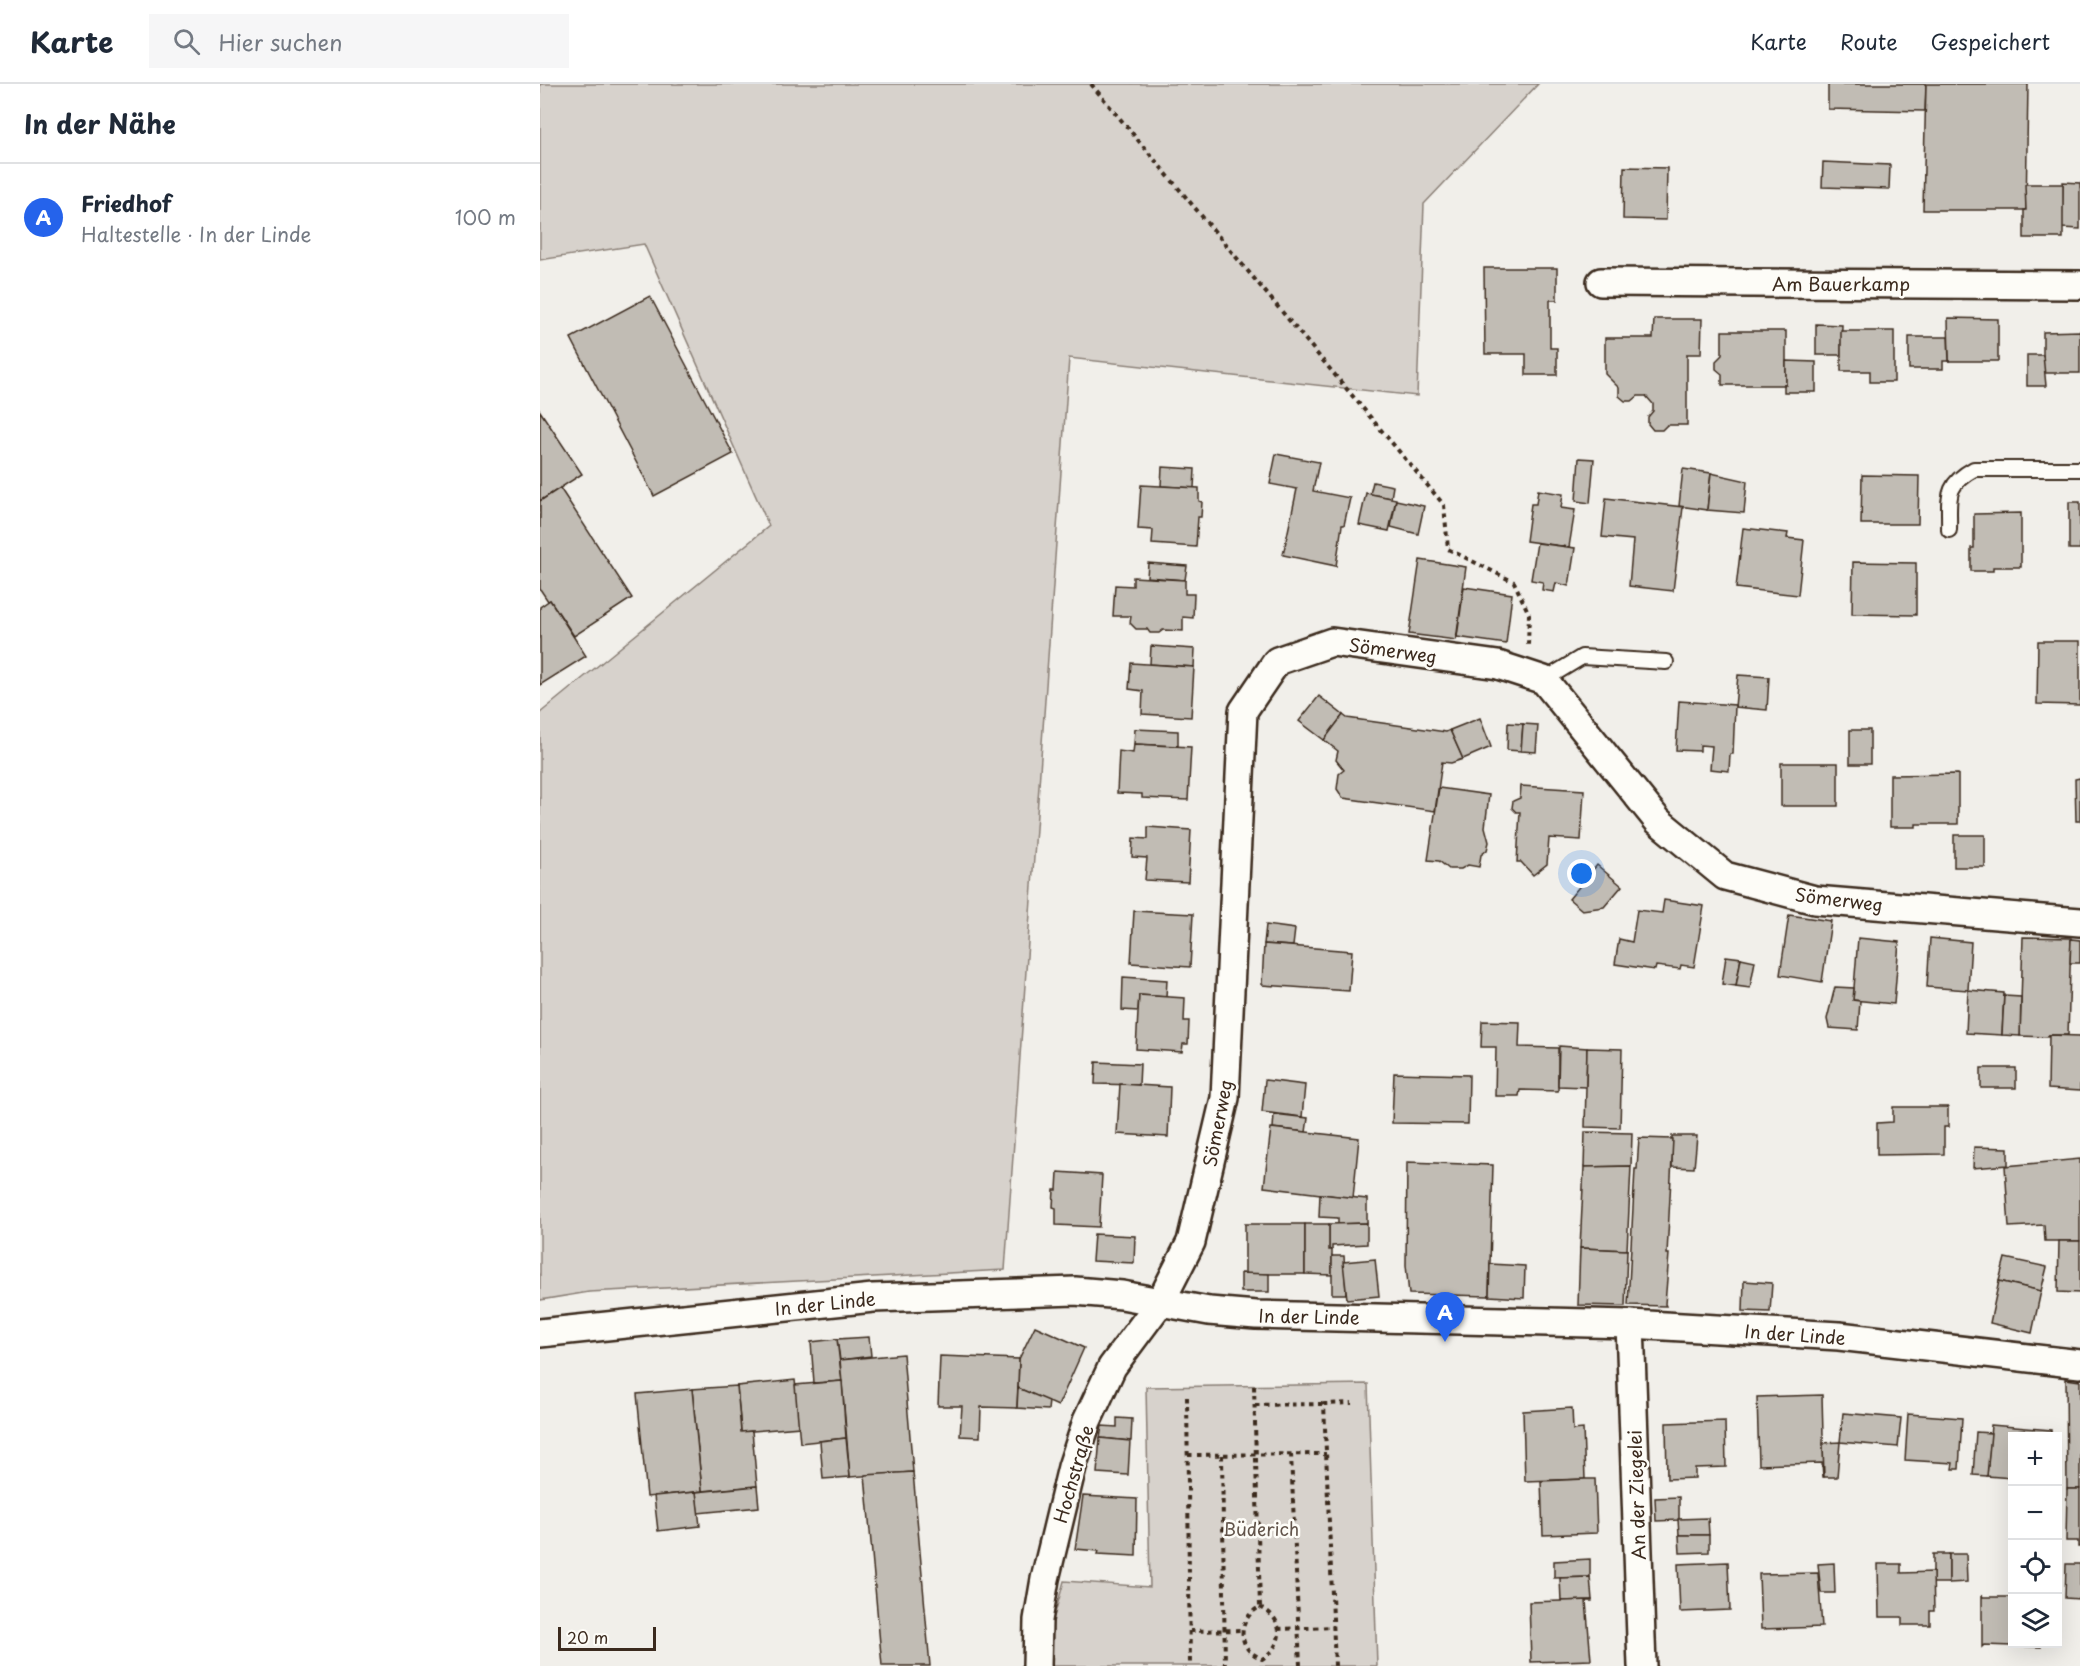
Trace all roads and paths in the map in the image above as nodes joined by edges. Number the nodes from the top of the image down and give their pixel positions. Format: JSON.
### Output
{"nodes":[{"id":1,"x":1091,"y":84,"type":"edge"},
{"id":2,"x":1601,"y":282,"type":"dead end"},
{"id":3,"x":2080,"y":285,"type":"edge"},
{"id":4,"x":2080,"y":469,"type":"edge"},
{"id":5,"x":1949,"y":530,"type":"dead end"},
{"id":6,"x":1666,"y":662,"type":"dead end"},
{"id":7,"x":1517,"y":671,"type":"junction"},
{"id":8,"x":1544,"y":680,"type":"junction"},
{"id":9,"x":2080,"y":922,"type":"edge"},
{"id":10,"x":1161,"y":1301,"type":"junction"},
{"id":11,"x":1630,"y":1324,"type":"junction"},
{"id":12,"x":540,"y":1333,"type":"edge"},
{"id":13,"x":2080,"y":1364,"type":"edge"},
{"id":14,"x":1254,"y":1386,"type":"dead end"},
{"id":15,"x":1186,"y":1396,"type":"dead end"},
{"id":16,"x":1352,"y":1403,"type":"dead end"},
{"id":17,"x":1324,"y":1404,"type":"junction"},
{"id":18,"x":1255,"y":1405,"type":"junction"},
{"id":19,"x":1291,"y":1454,"type":"junction"},
{"id":20,"x":1326,"y":1454,"type":"junction"},
{"id":21,"x":1188,"y":1455,"type":"junction"},
{"id":22,"x":1222,"y":1455,"type":"junction"},
{"id":23,"x":1256,"y":1455,"type":"junction"},
{"id":24,"x":1260,"y":1607,"type":"junction"},
{"id":25,"x":1334,"y":1627,"type":"junction"},
{"id":26,"x":1299,"y":1628,"type":"junction"},
{"id":27,"x":1278,"y":1629,"type":"junction"},
{"id":28,"x":1225,"y":1630,"type":"junction"},
{"id":29,"x":1243,"y":1630,"type":"junction"},
{"id":30,"x":1190,"y":1631,"type":"junction"},
{"id":31,"x":1262,"y":1659,"type":"junction"},
{"id":32,"x":1037,"y":1666,"type":"edge"},
{"id":33,"x":1190,"y":1666,"type":"edge"},
{"id":34,"x":1225,"y":1666,"type":"edge"},
{"id":35,"x":1263,"y":1666,"type":"edge"},
{"id":36,"x":1300,"y":1666,"type":"edge"},
{"id":37,"x":1335,"y":1666,"type":"edge"},
{"id":38,"x":1642,"y":1666,"type":"edge"}],
"edges":[{"from":1,"to":7,"type":"path"},
{"from":2,"to":3,"type":"street","name":"Am Bauerkamp"},
{"from":4,"to":5,"type":"lane"},
{"from":6,"to":8,"type":"lane"},
{"from":7,"to":8,"type":"street","name":"Sömerweg"},
{"from":7,"to":10,"type":"street","name":"Sömerweg"},
{"from":8,"to":9,"type":"street","name":"Sömerweg"},
{"from":10,"to":11,"type":"street","name":"In der Linde"},
{"from":10,"to":12,"type":"street","name":"In der Linde"},
{"from":10,"to":32,"type":"street","name":"Hochstraße"},
{"from":11,"to":13,"type":"street","name":"In der Linde"},
{"from":11,"to":38,"type":"street","name":"An der Ziegelei"},
{"from":14,"to":18,"type":"path"},
{"from":15,"to":21,"type":"path"},
{"from":16,"to":17,"type":"path"},
{"from":17,"to":18,"type":"path"},
{"from":17,"to":20,"type":"path"},
{"from":18,"to":23,"type":"path"},
{"from":19,"to":20,"type":"path"},
{"from":19,"to":23,"type":"path"},
{"from":19,"to":26,"type":"path"},
{"from":20,"to":25,"type":"path"},
{"from":21,"to":22,"type":"path"},
{"from":21,"to":30,"type":"path"},
{"from":22,"to":23,"type":"path"},
{"from":22,"to":28,"type":"path"},
{"from":23,"to":24,"type":"path"},
{"from":24,"to":27,"type":"path"},
{"from":24,"to":29,"type":"path"},
{"from":25,"to":26,"type":"path"},
{"from":25,"to":37,"type":"path"},
{"from":26,"to":27,"type":"path"},
{"from":26,"to":36,"type":"path"},
{"from":27,"to":31,"type":"path"},
{"from":28,"to":29,"type":"path"},
{"from":28,"to":30,"type":"path"},
{"from":28,"to":34,"type":"path"},
{"from":29,"to":31,"type":"path"},
{"from":30,"to":33,"type":"path"},
{"from":31,"to":35,"type":"path"}]}
